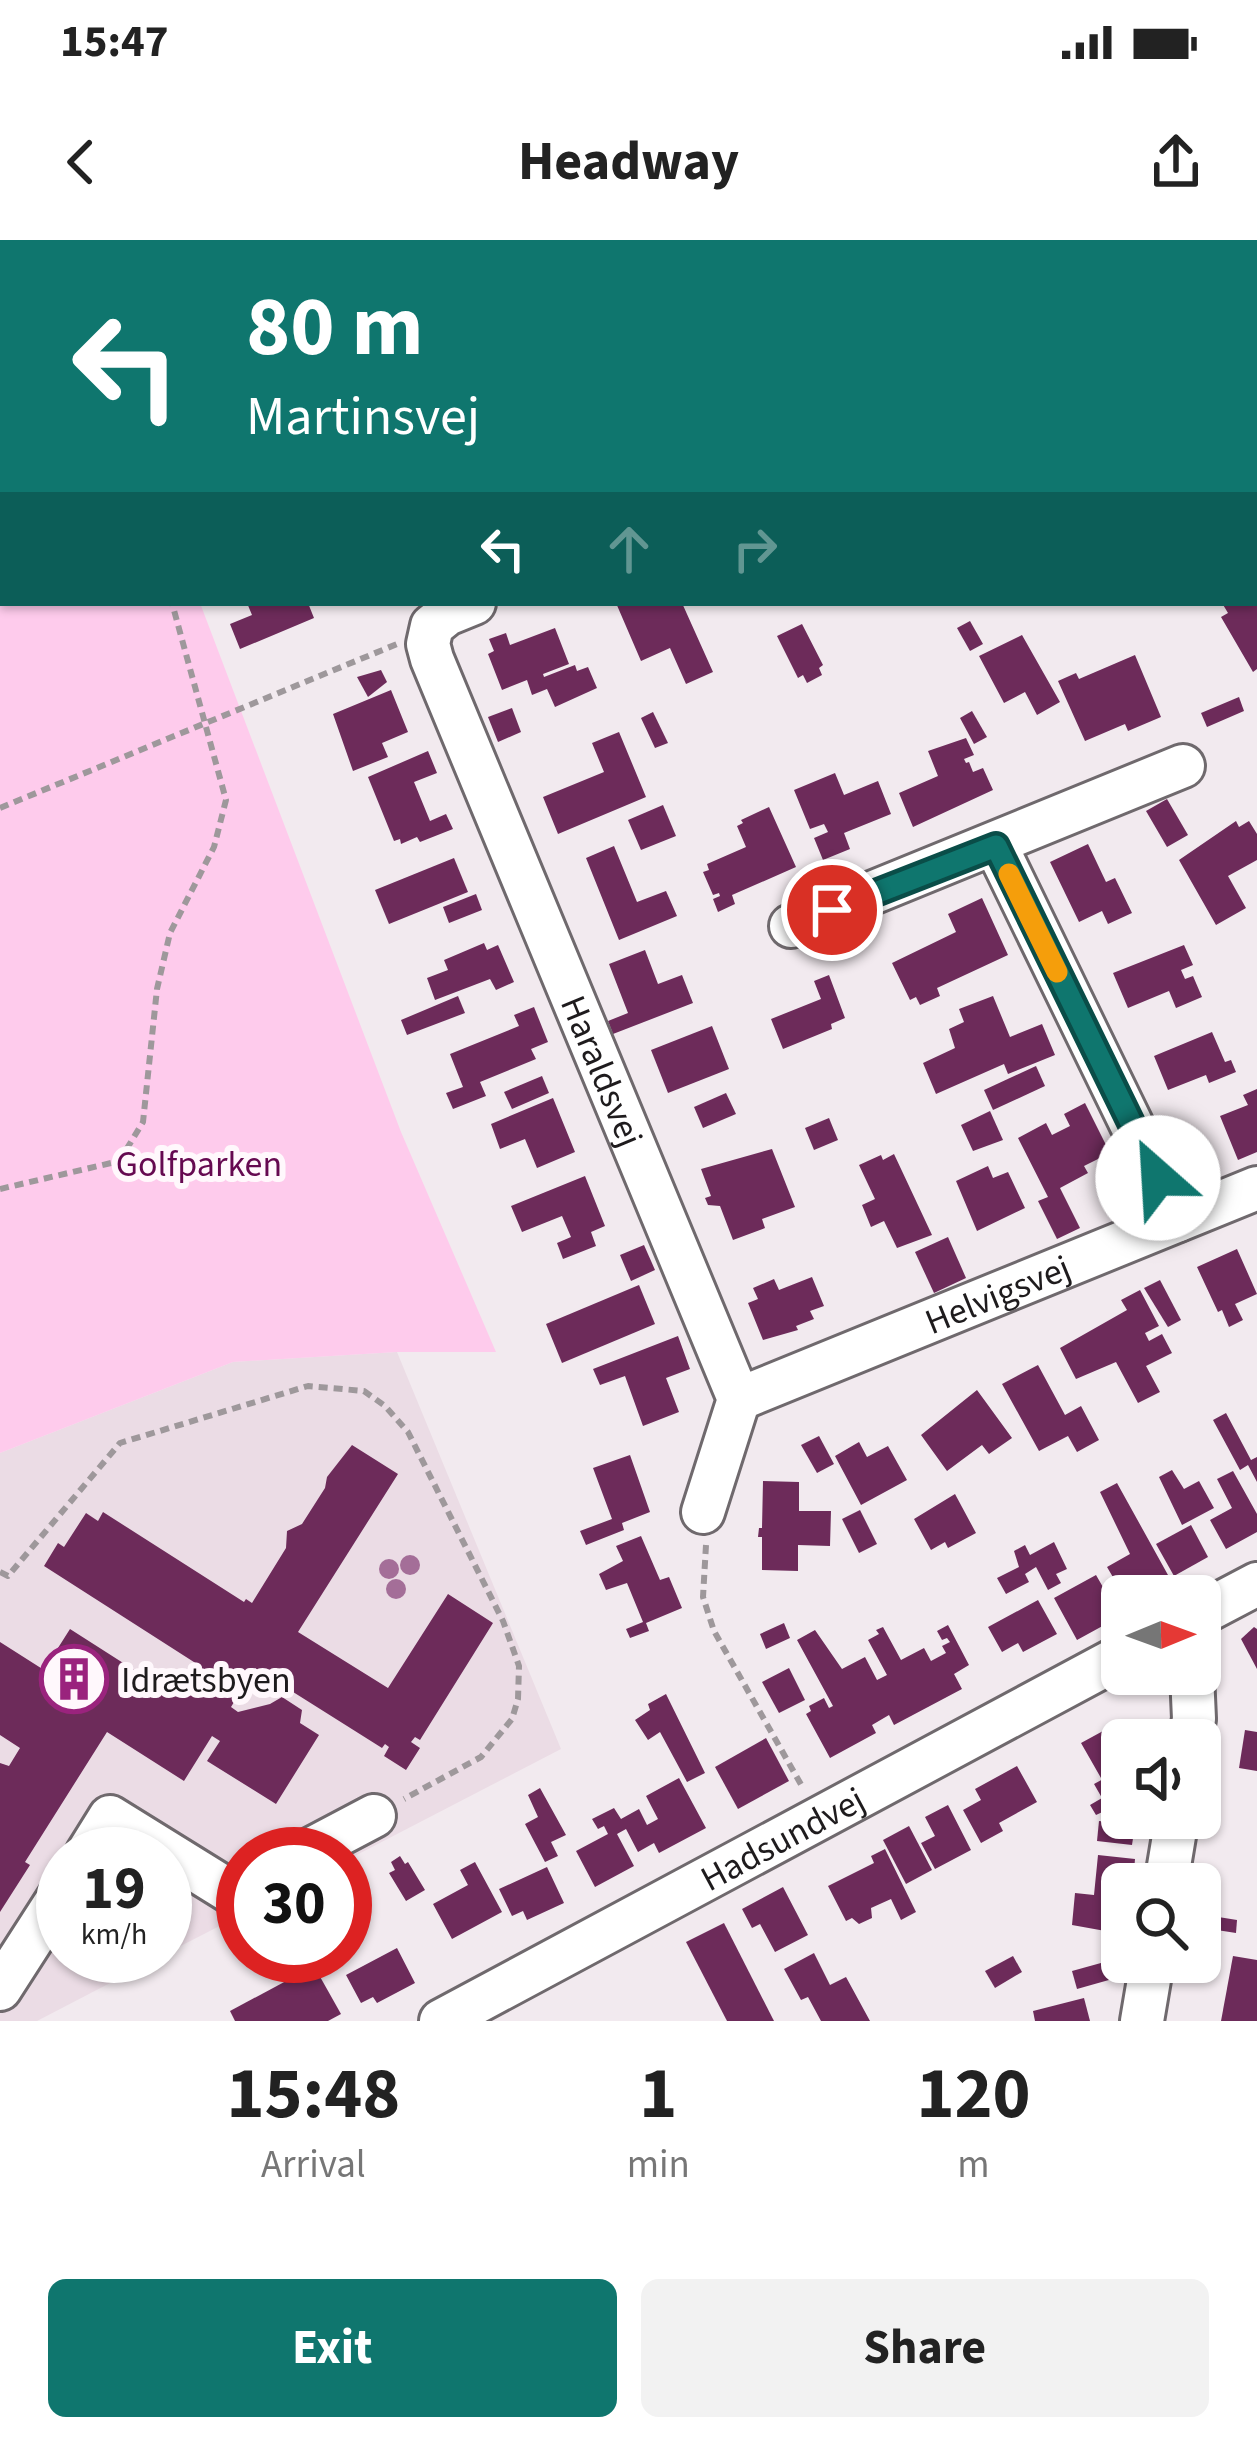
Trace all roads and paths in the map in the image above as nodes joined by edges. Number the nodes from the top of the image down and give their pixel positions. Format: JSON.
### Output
{"nodes":[{"id":1,"x":173,"y":606,"type":"edge"},
{"id":2,"x":468,"y":606,"type":"edge"},
{"id":3,"x":428,"y":632,"type":"junction"},
{"id":4,"x":207,"y":723,"type":"junction"},
{"id":5,"x":1184,"y":766,"type":"dead end"},
{"id":6,"x":0,"y":808,"type":"edge"},
{"id":7,"x":996,"y":846,"type":"junction"},
{"id":8,"x":791,"y":926,"type":"dead end"},
{"id":9,"x":1257,"y":1188,"type":"edge"},
{"id":10,"x":0,"y":1189,"type":"edge"},
{"id":11,"x":1178,"y":1220,"type":"junction"},
{"id":12,"x":739,"y":1399,"type":"junction"},
{"id":13,"x":703,"y":1513,"type":"joint"},
{"id":14,"x":0,"y":1572,"type":"edge"},
{"id":15,"x":1257,"y":1584,"type":"edge"},
{"id":16,"x":1221,"y":1603,"type":"edge"},
{"id":17,"x":1101,"y":1667,"type":"edge"},
{"id":18,"x":374,"y":1816,"type":"joint"},
{"id":19,"x":820,"y":1818,"type":"junction"},
{"id":20,"x":104,"y":1827,"type":"edge"},
{"id":21,"x":126,"y":1827,"type":"edge"},
{"id":22,"x":353,"y":1827,"type":"edge"},
{"id":23,"x":36,"y":1933,"type":"edge"},
{"id":24,"x":1148,"y":1983,"type":"edge"},
{"id":25,"x":0,"y":1988,"type":"edge"},
{"id":26,"x":441,"y":2021,"type":"edge"},
{"id":27,"x":1142,"y":2021,"type":"edge"}],
"edges":[{"from":1,"to":4,"type":"path"},
{"from":2,"to":3,"type":"street"},
{"from":3,"to":4,"type":"path"},
{"from":3,"to":12,"type":"street","name":"Haraldsvej"},
{"from":4,"to":6,"type":"path"},
{"from":4,"to":10,"type":"path"},
{"from":5,"to":7,"type":"street"},
{"from":7,"to":8,"type":"street"},
{"from":7,"to":11,"type":"street"},
{"from":9,"to":11,"type":"street","name":"Helvigsvej"},
{"from":11,"to":12,"type":"street","name":"Helvigsvej"},
{"from":12,"to":13,"type":"street"},
{"from":13,"to":19,"type":"path"},
{"from":14,"to":18,"type":"path"},
{"from":15,"to":16,"type":"street"},
{"from":17,"to":19,"type":"street","name":"Hadsundvej"},
{"from":18,"to":22,"type":"street"},
{"from":19,"to":26,"type":"street","name":"Hadsundvej"},
{"from":20,"to":21,"type":"street"},
{"from":23,"to":25,"type":"street"},
{"from":24,"to":27,"type":"street"}]}
